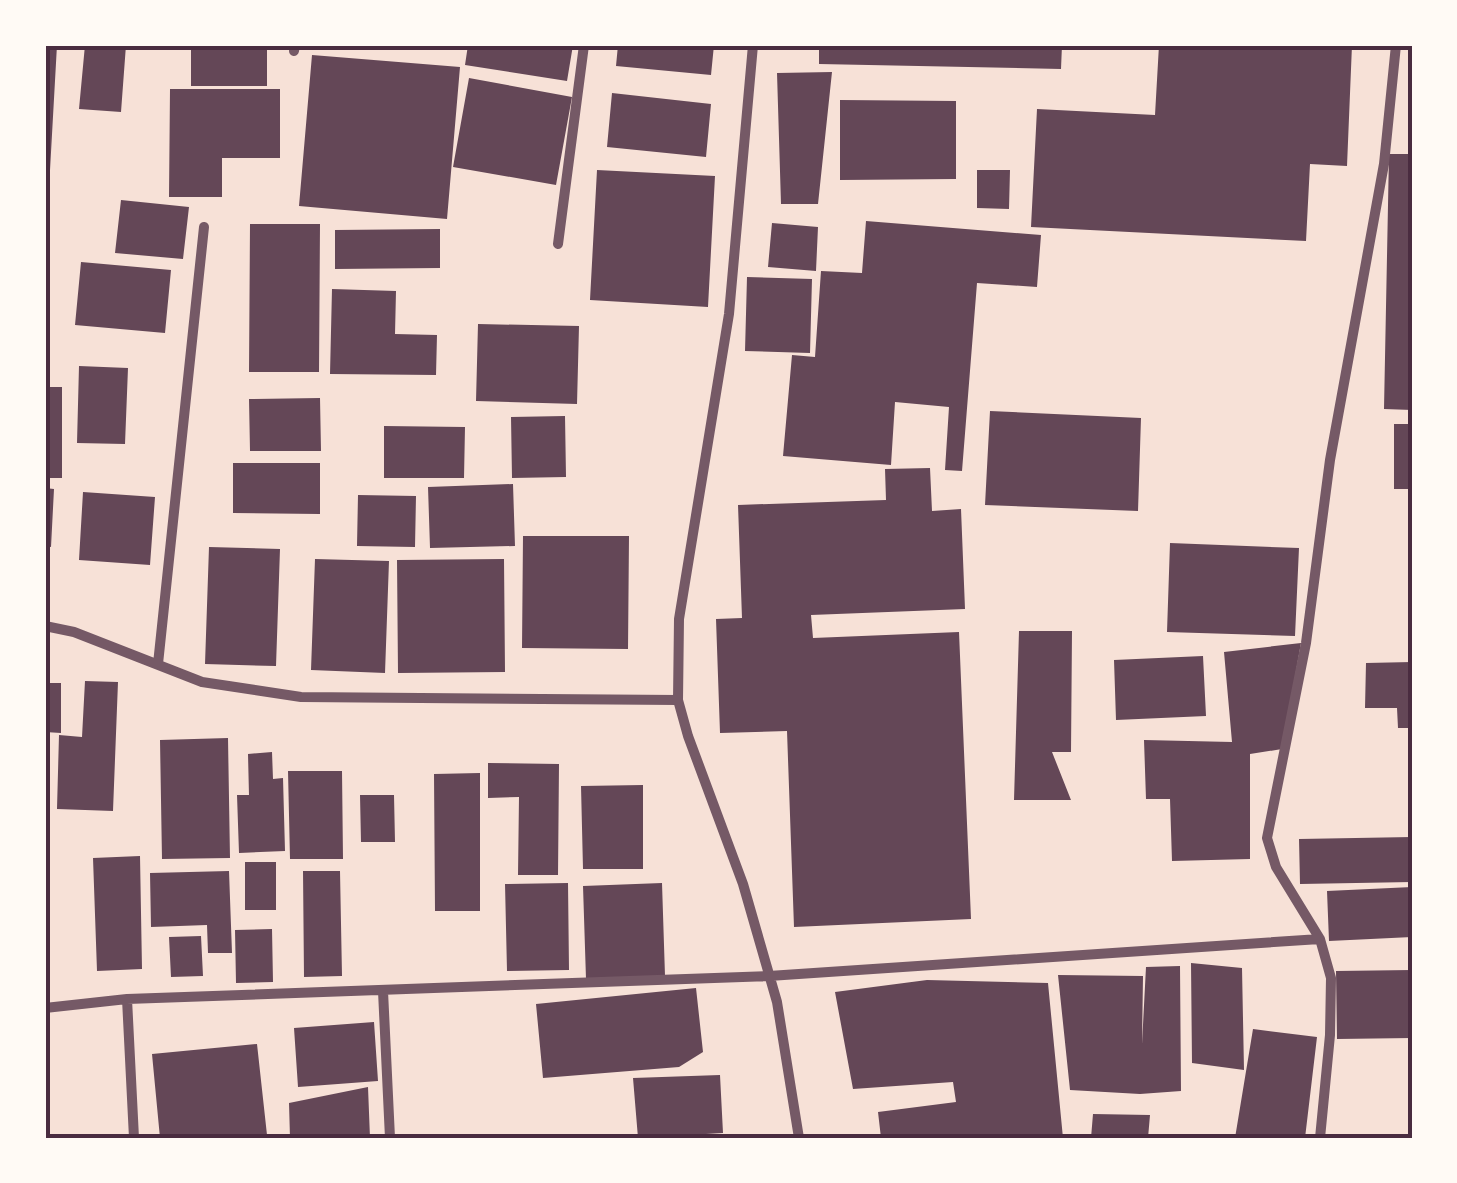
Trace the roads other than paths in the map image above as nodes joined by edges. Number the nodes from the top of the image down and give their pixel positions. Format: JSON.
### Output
{"nodes":[{"id":1,"x":584,"y":45,"type":"edge"},
{"id":2,"x":752,"y":45,"type":"edge"},
{"id":3,"x":1396,"y":45,"type":"edge"},
{"id":4,"x":204,"y":227,"type":"dead end"},
{"id":5,"x":558,"y":244,"type":"dead end"},
{"id":6,"x":45,"y":626,"type":"edge"},
{"id":7,"x":158,"y":664,"type":"junction"},
{"id":8,"x":678,"y":700,"type":"junction"},
{"id":9,"x":1320,"y":939,"type":"junction"},
{"id":10,"x":769,"y":976,"type":"junction"},
{"id":11,"x":383,"y":991,"type":"junction"},
{"id":12,"x":128,"y":1000,"type":"junction"},
{"id":13,"x":45,"y":1008,"type":"edge"},
{"id":14,"x":134,"y":1138,"type":"edge"},
{"id":15,"x":390,"y":1138,"type":"edge"},
{"id":16,"x":799,"y":1138,"type":"edge"},
{"id":17,"x":1320,"y":1138,"type":"edge"}],
"edges":[{"from":1,"to":5,"type":"street"},
{"from":2,"to":8,"type":"street"},
{"from":3,"to":9,"type":"street"},
{"from":4,"to":7,"type":"street"},
{"from":6,"to":7,"type":"street"},
{"from":7,"to":8,"type":"street"},
{"from":8,"to":10,"type":"street"},
{"from":9,"to":10,"type":"street"},
{"from":9,"to":17,"type":"street"},
{"from":10,"to":11,"type":"street"},
{"from":10,"to":16,"type":"street"},
{"from":11,"to":12,"type":"street"},
{"from":11,"to":15,"type":"street"},
{"from":12,"to":13,"type":"street"},
{"from":12,"to":14,"type":"street"}]}
